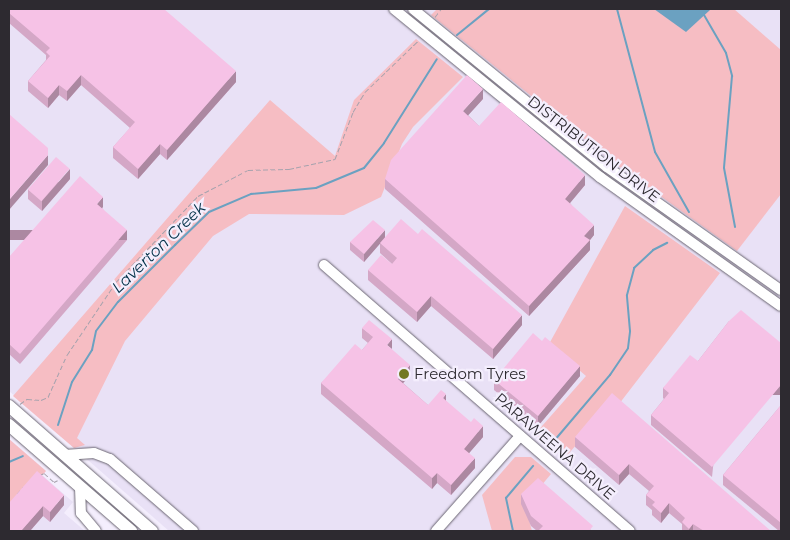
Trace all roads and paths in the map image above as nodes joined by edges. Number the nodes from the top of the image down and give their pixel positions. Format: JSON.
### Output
{"nodes":[{"id":1,"x":413,"y":9,"type":"edge"},
{"id":2,"x":442,"y":9,"type":"edge"},
{"id":3,"x":399,"y":10,"type":"edge"},
{"id":4,"x":431,"y":23,"type":"junction"},
{"id":5,"x":424,"y":32,"type":"junction"},
{"id":6,"x":571,"y":138,"type":"junction"},
{"id":7,"x":564,"y":147,"type":"junction"},
{"id":8,"x":624,"y":179,"type":"junction"},
{"id":9,"x":617,"y":189,"type":"junction"},
{"id":10,"x":741,"y":262,"type":"junction"},
{"id":11,"x":324,"y":264,"type":"dead end"},
{"id":12,"x":734,"y":273,"type":"junction"},
{"id":13,"x":781,"y":290,"type":"edge"},
{"id":14,"x":781,"y":306,"type":"edge"},
{"id":15,"x":13,"y":406,"type":"edge"},
{"id":16,"x":9,"y":425,"type":"edge"},
{"id":17,"x":520,"y":436,"type":"junction"},
{"id":18,"x":64,"y":455,"type":"junction"},
{"id":19,"x":36,"y":479,"type":"edge"},
{"id":20,"x":58,"y":480,"type":"dead end"},
{"id":21,"x":26,"y":484,"type":"edge"},
{"id":22,"x":80,"y":487,"type":"junction"},
{"id":23,"x":14,"y":498,"type":"edge"},
{"id":24,"x":96,"y":531,"type":"edge"},
{"id":25,"x":131,"y":531,"type":"edge"},
{"id":26,"x":152,"y":531,"type":"edge"},
{"id":27,"x":193,"y":531,"type":"edge"},
{"id":28,"x":436,"y":531,"type":"edge"},
{"id":29,"x":630,"y":531,"type":"edge"}],
"edges":[{"from":1,"to":4,"type":"street","name":"DISTRIBUTION DRIVE"},
{"from":2,"to":4,"type":"path"},
{"from":3,"to":5,"type":"street","name":"DISTRIBUTION DRIVE"},
{"from":4,"to":6,"type":"street","name":"DISTRIBUTION DRIVE"},
{"from":5,"to":7,"type":"street","name":"DISTRIBUTION DRIVE"},
{"from":5,"to":15,"type":"path"},
{"from":6,"to":7,"type":"street"},
{"from":6,"to":8,"type":"street","name":"DISTRIBUTION DRIVE"},
{"from":7,"to":9,"type":"street","name":"DISTRIBUTION DRIVE"},
{"from":8,"to":9,"type":"street"},
{"from":8,"to":10,"type":"street","name":"DISTRIBUTION DRIVE"},
{"from":9,"to":12,"type":"street","name":"DISTRIBUTION DRIVE"},
{"from":10,"to":12,"type":"street"},
{"from":10,"to":13,"type":"street","name":"DISTRIBUTION DRIVE"},
{"from":11,"to":17,"type":"street","name":"PARAWEENA DRIVE"},
{"from":12,"to":14,"type":"street","name":"DISTRIBUTION DRIVE"},
{"from":15,"to":18,"type":"main road"},
{"from":16,"to":22,"type":"main road"},
{"from":17,"to":28,"type":"street"},
{"from":17,"to":29,"type":"street","name":"PARAWEENA DRIVE"},
{"from":18,"to":26,"type":"main road"},
{"from":18,"to":27,"type":"street"},
{"from":19,"to":20,"type":"path"},
{"from":21,"to":23,"type":"path"},
{"from":22,"to":24,"type":"street"},
{"from":22,"to":25,"type":"main road"}]}
